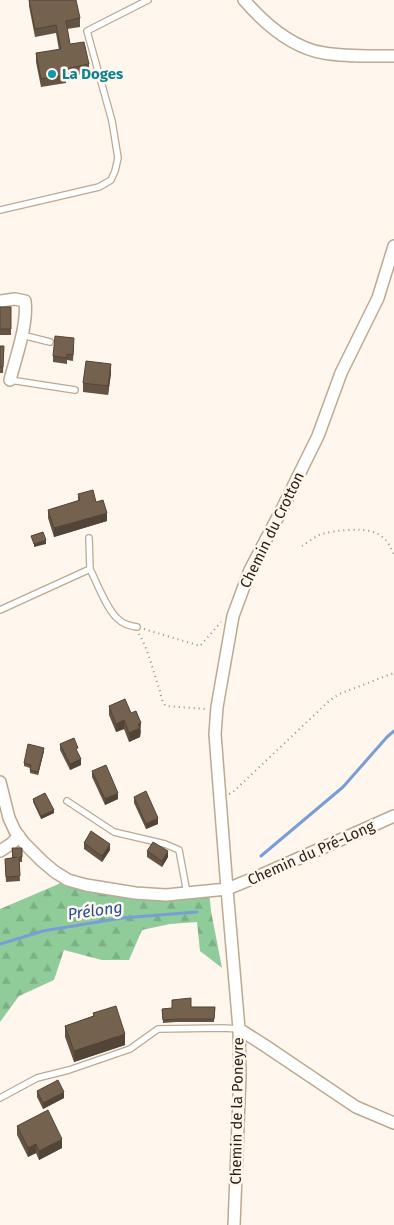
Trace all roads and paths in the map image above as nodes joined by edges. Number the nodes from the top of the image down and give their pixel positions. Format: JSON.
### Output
{"nodes":[{"id":1,"x":148,"y":0,"type":"edge"},
{"id":2,"x":244,"y":0,"type":"edge"},
{"id":3,"x":394,"y":56,"type":"edge"},
{"id":4,"x":0,"y":210,"type":"edge"},
{"id":5,"x":394,"y":246,"type":"edge"},
{"id":6,"x":0,"y":301,"type":"edge"},
{"id":7,"x":22,"y":335,"type":"junction"},
{"id":8,"x":50,"y":342,"type":"dead end"},
{"id":9,"x":10,"y":380,"type":"joint"},
{"id":10,"x":75,"y":390,"type":"dead end"},
{"id":11,"x":89,"y":538,"type":"dead end"},
{"id":12,"x":302,"y":546,"type":"dead end"},
{"id":13,"x":394,"y":555,"type":"edge"},
{"id":14,"x":90,"y":569,"type":"junction"},
{"id":15,"x":0,"y":610,"type":"edge"},
{"id":16,"x":232,"y":616,"type":"junction"},
{"id":17,"x":137,"y":628,"type":"junction"},
{"id":18,"x":394,"y":673,"type":"edge"},
{"id":19,"x":217,"y":710,"type":"junction"},
{"id":20,"x":0,"y":782,"type":"edge"},
{"id":21,"x":220,"y":796,"type":"junction"},
{"id":22,"x":67,"y":802,"type":"dead end"},
{"id":23,"x":394,"y":816,"type":"edge"},
{"id":24,"x":19,"y":836,"type":"junction"},
{"id":25,"x":0,"y":851,"type":"edge"},
{"id":26,"x":227,"y":889,"type":"junction"},
{"id":27,"x":186,"y":893,"type":"junction"},
{"id":28,"x":239,"y":1029,"type":"junction"},
{"id":29,"x":0,"y":1098,"type":"edge"},
{"id":30,"x":394,"y":1123,"type":"edge"},
{"id":31,"x":234,"y":1225,"type":"edge"}],
"edges":[{"from":1,"to":4,"type":"lane"},
{"from":2,"to":3,"type":"street"},
{"from":5,"to":16,"type":"street","name":"Chemin du Crotton"},
{"from":6,"to":7,"type":"street"},
{"from":7,"to":8,"type":"lane"},
{"from":7,"to":9,"type":"street"},
{"from":9,"to":10,"type":"lane"},
{"from":11,"to":14,"type":"lane"},
{"from":12,"to":13,"type":"path"},
{"from":14,"to":15,"type":"lane"},
{"from":14,"to":17,"type":"lane"},
{"from":16,"to":17,"type":"path"},
{"from":16,"to":19,"type":"street","name":"Chemin du Crotton"},
{"from":17,"to":19,"type":"path"},
{"from":18,"to":21,"type":"path"},
{"from":19,"to":21,"type":"street","name":"Chemin du Crotton"},
{"from":20,"to":24,"type":"street","name":"Chemin du Pré-Long"},
{"from":21,"to":26,"type":"street","name":"Chemin du Crotton"},
{"from":22,"to":27,"type":"lane"},
{"from":23,"to":26,"type":"street","name":"Chemin du Pré-Long"},
{"from":24,"to":25,"type":"street"},
{"from":24,"to":27,"type":"street","name":"Chemin du Pré-Long"},
{"from":26,"to":27,"type":"street","name":"Chemin du Pré-Long"},
{"from":26,"to":28,"type":"street","name":"Chemin du Crotton"},
{"from":28,"to":29,"type":"lane"},
{"from":28,"to":30,"type":"street","name":"Chemin de la Poneyre"},
{"from":28,"to":31,"type":"street","name":"Chemin de la Poneyre"}]}
